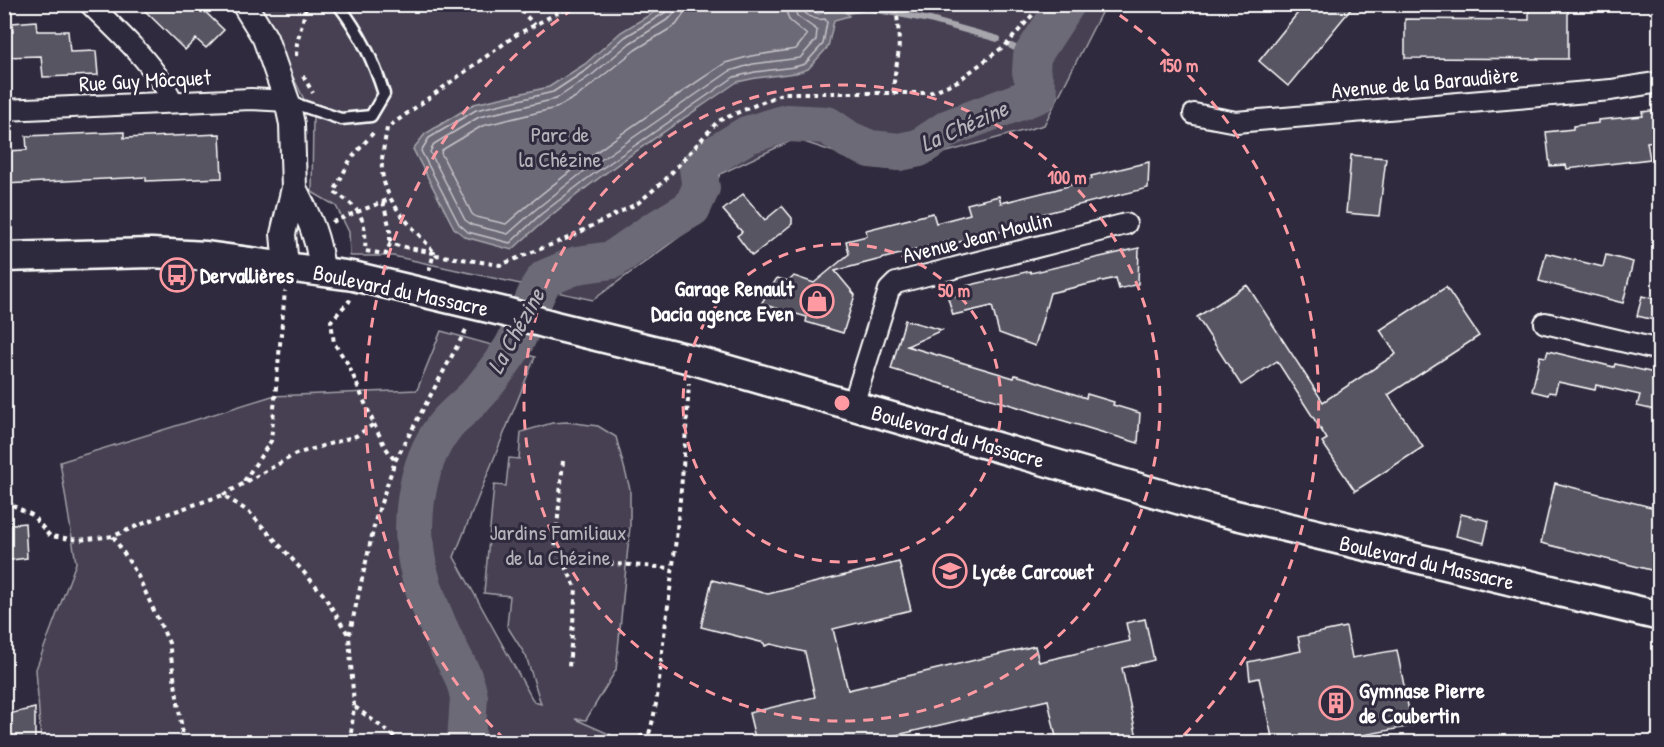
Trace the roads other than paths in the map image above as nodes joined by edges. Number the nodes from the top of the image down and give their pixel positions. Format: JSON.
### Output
{"nodes":[{"id":1,"x":90,"y":4,"type":"edge"},
{"id":2,"x":244,"y":4,"type":"edge"},
{"id":3,"x":338,"y":4,"type":"edge"},
{"id":4,"x":1659,"y":82,"type":"edge"},
{"id":5,"x":287,"y":100,"type":"junction"},
{"id":6,"x":173,"y":102,"type":"junction"},
{"id":7,"x":4,"y":110,"type":"edge"},
{"id":8,"x":1194,"y":114,"type":"dead end"},
{"id":9,"x":294,"y":188,"type":"junction"},
{"id":10,"x":1126,"y":224,"type":"dead end"},
{"id":11,"x":4,"y":257,"type":"edge"},
{"id":12,"x":322,"y":272,"type":"junction"},
{"id":13,"x":285,"y":279,"type":"junction"},
{"id":14,"x":1545,"y":323,"type":"dead end"},
{"id":15,"x":1659,"y":350,"type":"edge"},
{"id":16,"x":853,"y":405,"type":"junction"},
{"id":17,"x":1659,"y":616,"type":"edge"}],
"edges":[{"from":1,"to":6,"type":"street"},
{"from":2,"to":5,"type":"street"},
{"from":3,"to":5,"type":"lane"},
{"from":4,"to":8,"type":"street","name":"Avenue de la Baraudière"},
{"from":5,"to":6,"type":"street","name":"Rue Guy Môcquet"},
{"from":5,"to":9,"type":"street"},
{"from":6,"to":7,"type":"street","name":"Rue Guy Môcquet"},
{"from":9,"to":12,"type":"street"},
{"from":9,"to":13,"type":"street"},
{"from":10,"to":16,"type":"street","name":"Avenue Jean Moulin"},
{"from":11,"to":13,"type":"main road","name":"Boulevard du Massacre"},
{"from":12,"to":13,"type":"main road","name":"Boulevard du Massacre"},
{"from":12,"to":16,"type":"main road","name":"Boulevard du Massacre"},
{"from":14,"to":15,"type":"street"},
{"from":16,"to":17,"type":"main road","name":"Boulevard du Massacre"}]}
